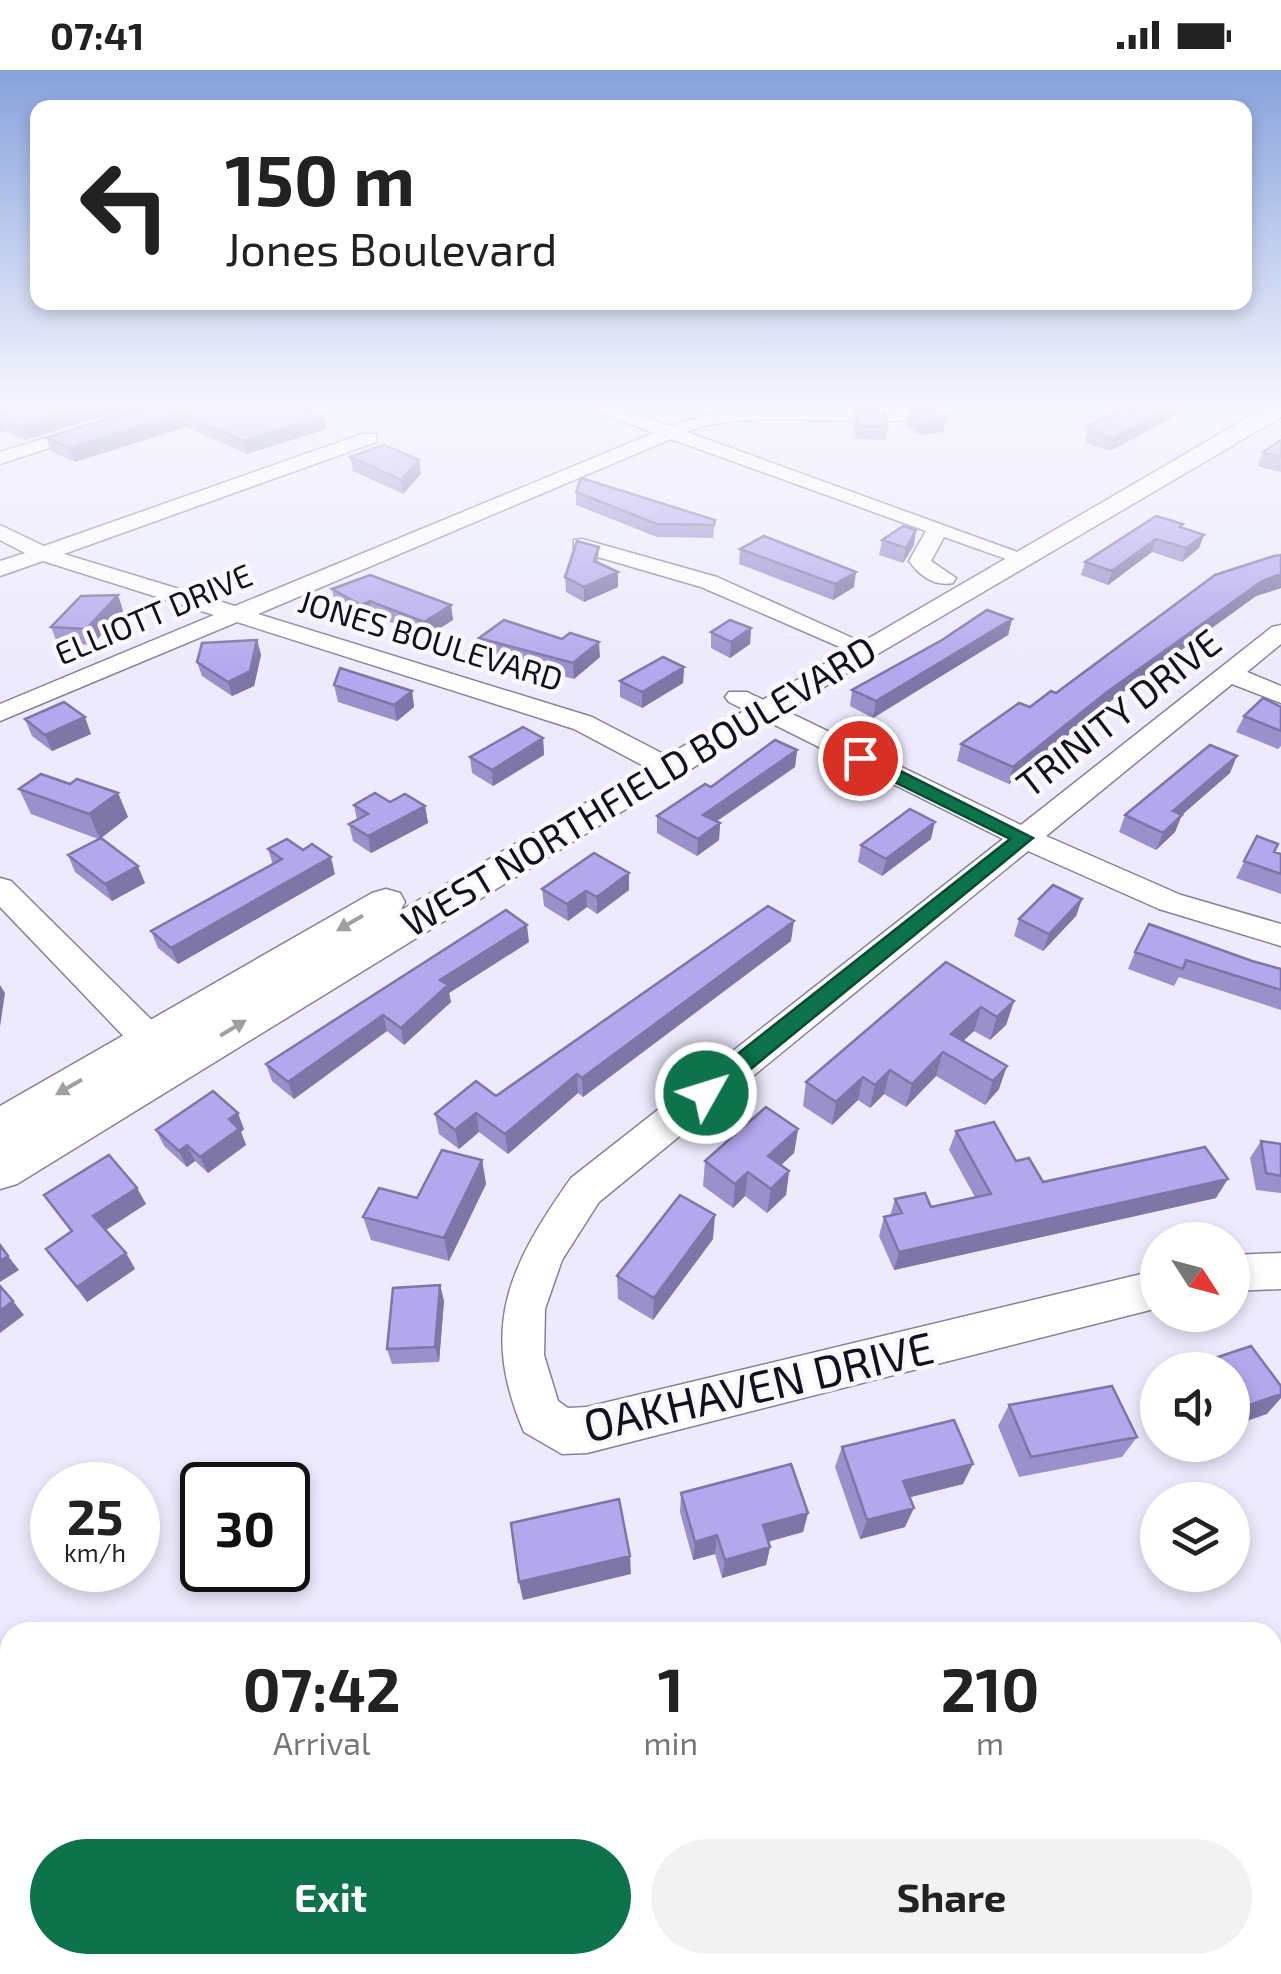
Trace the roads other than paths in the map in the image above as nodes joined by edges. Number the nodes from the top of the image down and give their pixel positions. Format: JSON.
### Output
{"nodes":[{"id":1,"x":218,"y":492,"type":"edge"},
{"id":2,"x":529,"y":492,"type":"edge"},
{"id":3,"x":836,"y":492,"type":"edge"},
{"id":4,"x":1109,"y":492,"type":"edge"},
{"id":5,"x":1124,"y":492,"type":"edge"},
{"id":6,"x":938,"y":528,"type":"junction"},
{"id":7,"x":0,"y":531,"type":"edge"},
{"id":8,"x":582,"y":545,"type":"edge"},
{"id":9,"x":1010,"y":553,"type":"junction"},
{"id":10,"x":43,"y":554,"type":"junction"},
{"id":11,"x":0,"y":569,"type":"edge"},
{"id":12,"x":945,"y":578,"type":"junction"},
{"id":13,"x":233,"y":614,"type":"junction"},
{"id":14,"x":1281,"y":632,"type":"edge"},
{"id":15,"x":852,"y":643,"type":"junction"},
{"id":16,"x":1232,"y":675,"type":"junction"},
{"id":17,"x":1281,"y":695,"type":"edge"},
{"id":18,"x":750,"y":703,"type":"junction"},
{"id":19,"x":0,"y":713,"type":"edge"},
{"id":20,"x":655,"y":760,"type":"junction"},
{"id":21,"x":1024,"y":838,"type":"junction"},
{"id":22,"x":0,"y":888,"type":"edge"},
{"id":23,"x":1281,"y":935,"type":"edge"},
{"id":24,"x":162,"y":1052,"type":"junction"},
{"id":25,"x":677,"y":1116,"type":"joint"},
{"id":26,"x":0,"y":1128,"type":"edge"},
{"id":27,"x":0,"y":1170,"type":"edge"},
{"id":28,"x":1281,"y":1271,"type":"edge"},
{"id":29,"x":1250,"y":1272,"type":"edge"},
{"id":30,"x":1140,"y":1293,"type":"edge"}],
"edges":[{"from":1,"to":10,"type":"street"},
{"from":2,"to":13,"type":"street","name":"ELLIOTT DRIVE"},
{"from":3,"to":6,"type":"street"},
{"from":4,"to":9,"type":"main road","name":"WEST NORTHFIELD BOULEVARD"},
{"from":5,"to":9,"type":"main road","name":"WEST NORTHFIELD BOULEVARD"},
{"from":6,"to":9,"type":"street"},
{"from":6,"to":12,"type":"street"},
{"from":7,"to":10,"type":"street","name":"JONES BOULEVARD"},
{"from":8,"to":15,"type":"street"},
{"from":9,"to":12,"type":"main road","name":"WEST NORTHFIELD BOULEVARD"},
{"from":9,"to":15,"type":"main road","name":"WEST NORTHFIELD BOULEVARD"},
{"from":10,"to":11,"type":"street"},
{"from":10,"to":13,"type":"street","name":"JONES BOULEVARD"},
{"from":12,"to":15,"type":"main road","name":"WEST NORTHFIELD BOULEVARD"},
{"from":13,"to":19,"type":"street","name":"ELLIOTT DRIVE"},
{"from":13,"to":20,"type":"street","name":"JONES BOULEVARD"},
{"from":14,"to":16,"type":"street","name":"TRINITY DRIVE"},
{"from":15,"to":18,"type":"main road","name":"WEST NORTHFIELD BOULEVARD"},
{"from":16,"to":17,"type":"street"},
{"from":16,"to":21,"type":"street","name":"TRINITY DRIVE"},
{"from":18,"to":20,"type":"main road","name":"WEST NORTHFIELD BOULEVARD"},
{"from":18,"to":21,"type":"street"},
{"from":20,"to":24,"type":"main road","name":"WEST NORTHFIELD BOULEVARD"},
{"from":21,"to":23,"type":"street"},
{"from":21,"to":25,"type":"street","name":"TRINITY DRIVE"},
{"from":22,"to":24,"type":"street"},
{"from":24,"to":26,"type":"main road","name":"WEST NORTHFIELD BOULEVARD","one_way":true},
{"from":24,"to":27,"type":"main road","name":"WEST NORTHFIELD BOULEVARD"},
{"from":25,"to":30,"type":"street","name":"OAKHAVEN DRIVE"},
{"from":28,"to":29,"type":"street"}]}
